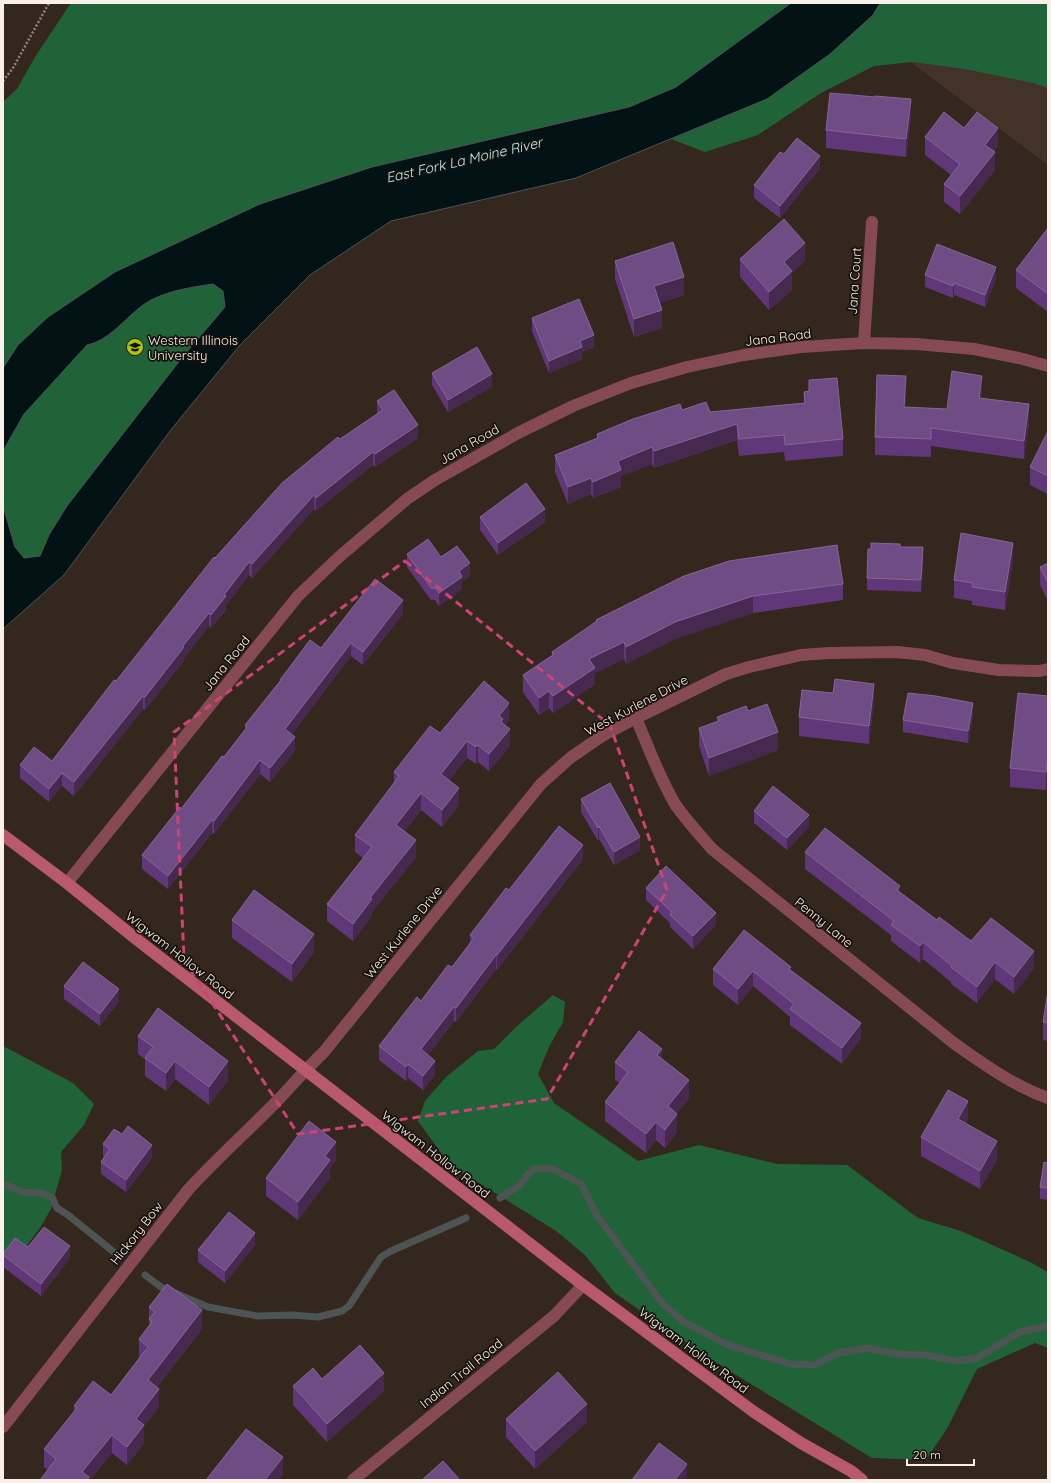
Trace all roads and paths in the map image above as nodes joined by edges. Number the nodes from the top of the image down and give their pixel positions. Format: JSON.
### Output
{"nodes":[{"id":1,"x":49,"y":3,"type":"edge"},
{"id":2,"x":3,"y":81,"type":"edge"},
{"id":3,"x":872,"y":222,"type":"dead end"},
{"id":4,"x":864,"y":343,"type":"junction"},
{"id":5,"x":1048,"y":366,"type":"edge"},
{"id":6,"x":1048,"y":669,"type":"edge"},
{"id":7,"x":636,"y":718,"type":"junction"},
{"id":8,"x":3,"y":835,"type":"edge"},
{"id":9,"x":67,"y":883,"type":"junction"},
{"id":10,"x":305,"y":1070,"type":"junction"},
{"id":11,"x":1048,"y":1098,"type":"edge"},
{"id":12,"x":583,"y":1285,"type":"junction"},
{"id":13,"x":3,"y":1427,"type":"edge"},
{"id":14,"x":353,"y":1480,"type":"edge"},
{"id":15,"x":862,"y":1480,"type":"edge"}],
"edges":[{"from":1,"to":2,"type":"path"},
{"from":3,"to":4,"type":"street","name":"Jana Court"},
{"from":4,"to":5,"type":"street","name":"Jana Road"},
{"from":4,"to":9,"type":"street","name":"Jana Road"},
{"from":6,"to":7,"type":"street","name":"West Kurlene Drive"},
{"from":7,"to":10,"type":"street","name":"West Kurlene Drive"},
{"from":7,"to":11,"type":"street","name":"Penny Lane"},
{"from":8,"to":9,"type":"street","name":"Wigwam Hollow Road"},
{"from":9,"to":10,"type":"street","name":"Wigwam Hollow Road"},
{"from":10,"to":12,"type":"street","name":"Wigwam Hollow Road"},
{"from":10,"to":13,"type":"street","name":"Hickory Bow"},
{"from":12,"to":14,"type":"street","name":"Indian Trail Road"},
{"from":12,"to":15,"type":"street","name":"Wigwam Hollow Road"}]}
